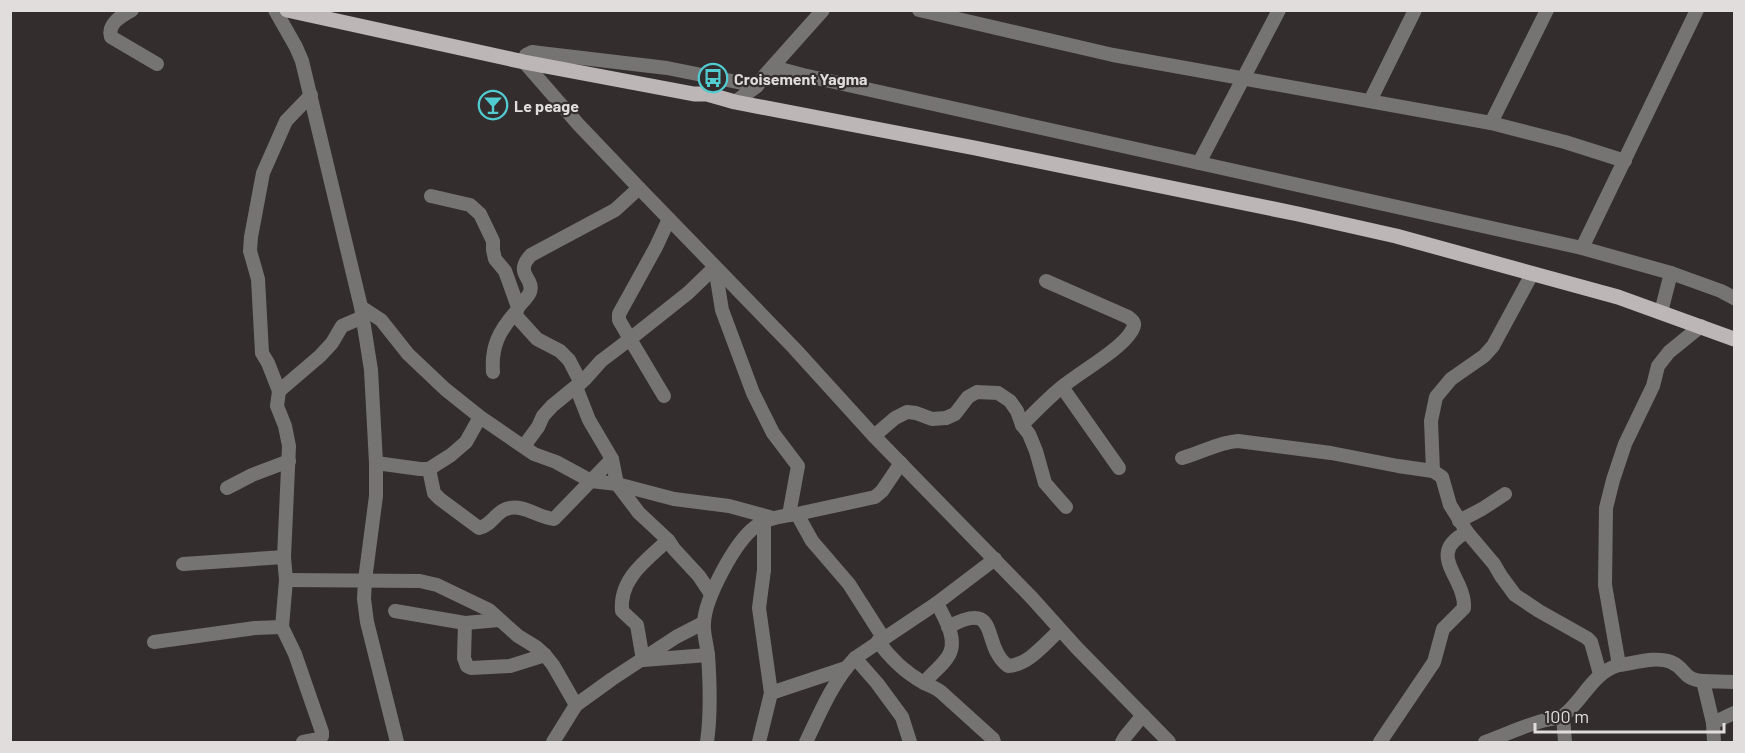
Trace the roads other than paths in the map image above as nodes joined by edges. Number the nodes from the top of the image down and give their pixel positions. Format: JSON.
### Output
{"nodes":[{"id":1,"x":132,"y":10,"type":"edge"},
{"id":2,"x":275,"y":10,"type":"edge"},
{"id":3,"x":287,"y":10,"type":"edge"},
{"id":4,"x":823,"y":10,"type":"edge"},
{"id":5,"x":919,"y":10,"type":"edge"},
{"id":6,"x":1280,"y":10,"type":"edge"},
{"id":7,"x":1415,"y":10,"type":"edge"},
{"id":8,"x":1547,"y":10,"type":"edge"},
{"id":9,"x":1697,"y":10,"type":"edge"},
{"id":10,"x":337,"y":16,"type":"edge"},
{"id":11,"x":977,"y":16,"type":"edge"},
{"id":12,"x":524,"y":62,"type":"junction"},
{"id":13,"x":157,"y":64,"type":"dead end"},
{"id":14,"x":773,"y":67,"type":"junction"},
{"id":15,"x":1243,"y":78,"type":"junction"},
{"id":16,"x":757,"y":86,"type":"junction"},
{"id":17,"x":310,"y":95,"type":"junction"},
{"id":18,"x":1370,"y":101,"type":"junction"},
{"id":19,"x":735,"y":102,"type":"junction"},
{"id":20,"x":1491,"y":123,"type":"junction"},
{"id":21,"x":1625,"y":161,"type":"junction"},
{"id":22,"x":1199,"y":164,"type":"junction"},
{"id":23,"x":639,"y":188,"type":"junction"},
{"id":24,"x":431,"y":196,"type":"dead end"},
{"id":25,"x":669,"y":219,"type":"junction"},
{"id":26,"x":1582,"y":248,"type":"junction"},
{"id":27,"x":714,"y":267,"type":"junction"},
{"id":28,"x":1671,"y":273,"type":"junction"},
{"id":29,"x":1532,"y":274,"type":"junction"},
{"id":30,"x":1046,"y":281,"type":"dead end"},
{"id":31,"x":1734,"y":298,"type":"edge"},
{"id":32,"x":516,"y":310,"type":"junction"},
{"id":33,"x":362,"y":312,"type":"junction"},
{"id":34,"x":1661,"y":312,"type":"junction"},
{"id":35,"x":1701,"y":326,"type":"junction"},
{"id":36,"x":630,"y":339,"type":"junction"},
{"id":37,"x":1734,"y":339,"type":"edge"},
{"id":38,"x":493,"y":372,"type":"dead end"},
{"id":39,"x":578,"y":385,"type":"junction"},
{"id":40,"x":1062,"y":387,"type":"junction"},
{"id":41,"x":279,"y":391,"type":"junction"},
{"id":42,"x":664,"y":396,"type":"dead end"},
{"id":43,"x":480,"y":417,"type":"junction"},
{"id":44,"x":1022,"y":425,"type":"junction"},
{"id":45,"x":874,"y":436,"type":"junction"},
{"id":46,"x":524,"y":446,"type":"junction"},
{"id":47,"x":1182,"y":458,"type":"dead end"},
{"id":48,"x":612,"y":459,"type":"junction"},
{"id":49,"x":289,"y":461,"type":"junction"},
{"id":50,"x":376,"y":463,"type":"junction"},
{"id":51,"x":901,"y":463,"type":"junction"},
{"id":52,"x":429,"y":468,"type":"junction"},
{"id":53,"x":1119,"y":468,"type":"dead end"},
{"id":54,"x":1433,"y":471,"type":"junction"},
{"id":55,"x":591,"y":481,"type":"junction"},
{"id":56,"x":616,"y":484,"type":"junction"},
{"id":57,"x":227,"y":488,"type":"dead end"},
{"id":58,"x":1505,"y":494,"type":"dead end"},
{"id":59,"x":1066,"y":507,"type":"dead end"},
{"id":60,"x":793,"y":514,"type":"junction"},
{"id":61,"x":769,"y":520,"type":"junction"},
{"id":62,"x":1463,"y":526,"type":"junction"},
{"id":63,"x":668,"y":540,"type":"junction"},
{"id":64,"x":284,"y":557,"type":"junction"},
{"id":65,"x":995,"y":560,"type":"junction"},
{"id":66,"x":183,"y":564,"type":"dead end"},
{"id":67,"x":286,"y":580,"type":"junction"},
{"id":68,"x":365,"y":580,"type":"junction"},
{"id":69,"x":711,"y":594,"type":"junction"},
{"id":70,"x":937,"y":603,"type":"junction"},
{"id":71,"x":395,"y":612,"type":"dead end"},
{"id":72,"x":499,"y":620,"type":"junction"},
{"id":73,"x":465,"y":623,"type":"junction"},
{"id":74,"x":704,"y":623,"type":"junction"},
{"id":75,"x":282,"y":627,"type":"junction"},
{"id":76,"x":948,"y":627,"type":"junction"},
{"id":77,"x":1060,"y":630,"type":"junction"},
{"id":78,"x":881,"y":640,"type":"junction"},
{"id":79,"x":154,"y":642,"type":"dead end"},
{"id":80,"x":545,"y":655,"type":"junction"},
{"id":81,"x":708,"y":656,"type":"junction"},
{"id":82,"x":642,"y":660,"type":"junction"},
{"id":83,"x":851,"y":663,"type":"junction"},
{"id":84,"x":1619,"y":665,"type":"junction"},
{"id":85,"x":1600,"y":674,"type":"junction"},
{"id":86,"x":1703,"y":681,"type":"junction"},
{"id":87,"x":1734,"y":682,"type":"edge"},
{"id":88,"x":924,"y":683,"type":"junction"},
{"id":89,"x":771,"y":693,"type":"junction"},
{"id":90,"x":576,"y":705,"type":"junction"},
{"id":91,"x":1734,"y":713,"type":"edge"},
{"id":92,"x":1143,"y":715,"type":"junction"},
{"id":93,"x":1563,"y":716,"type":"junction"},
{"id":94,"x":1713,"y":723,"type":"junction"},
{"id":95,"x":303,"y":742,"type":"edge"},
{"id":96,"x":397,"y":742,"type":"edge"},
{"id":97,"x":553,"y":742,"type":"edge"},
{"id":98,"x":707,"y":742,"type":"edge"},
{"id":99,"x":759,"y":742,"type":"edge"},
{"id":100,"x":806,"y":742,"type":"edge"},
{"id":101,"x":910,"y":742,"type":"edge"},
{"id":102,"x":994,"y":742,"type":"edge"},
{"id":103,"x":1122,"y":742,"type":"edge"},
{"id":104,"x":1169,"y":742,"type":"edge"},
{"id":105,"x":1380,"y":742,"type":"edge"},
{"id":106,"x":1485,"y":742,"type":"edge"},
{"id":107,"x":1565,"y":742,"type":"edge"},
{"id":108,"x":1714,"y":742,"type":"edge"}],
"edges":[{"from":1,"to":13,"type":"street"},
{"from":2,"to":17,"type":"street"},
{"from":3,"to":10,"type":"main road"},
{"from":4,"to":14,"type":"street"},
{"from":5,"to":11,"type":"street"},
{"from":6,"to":15,"type":"street"},
{"from":7,"to":18,"type":"street"},
{"from":8,"to":20,"type":"street"},
{"from":9,"to":21,"type":"street"},
{"from":10,"to":12,"type":"main road"},
{"from":11,"to":15,"type":"street"},
{"from":12,"to":16,"type":"street"},
{"from":12,"to":19,"type":"main road"},
{"from":12,"to":23,"type":"street"},
{"from":14,"to":16,"type":"street"},
{"from":14,"to":22,"type":"street"},
{"from":15,"to":18,"type":"street"},
{"from":15,"to":22,"type":"street"},
{"from":16,"to":19,"type":"street"},
{"from":17,"to":33,"type":"street"},
{"from":17,"to":41,"type":"street"},
{"from":18,"to":20,"type":"street"},
{"from":19,"to":29,"type":"main road"},
{"from":20,"to":21,"type":"street"},
{"from":21,"to":26,"type":"street"},
{"from":22,"to":26,"type":"street"},
{"from":23,"to":25,"type":"street"},
{"from":23,"to":32,"type":"street"},
{"from":24,"to":32,"type":"street"},
{"from":25,"to":27,"type":"street"},
{"from":25,"to":36,"type":"street"},
{"from":26,"to":28,"type":"street"},
{"from":27,"to":36,"type":"street"},
{"from":27,"to":45,"type":"street"},
{"from":27,"to":60,"type":"street"},
{"from":28,"to":31,"type":"street"},
{"from":28,"to":34,"type":"street"},
{"from":29,"to":34,"type":"main road"},
{"from":29,"to":54,"type":"street"},
{"from":30,"to":40,"type":"street"},
{"from":32,"to":38,"type":"street"},
{"from":32,"to":39,"type":"street"},
{"from":33,"to":41,"type":"street"},
{"from":33,"to":43,"type":"street"},
{"from":33,"to":50,"type":"street"},
{"from":34,"to":35,"type":"main road"},
{"from":35,"to":37,"type":"main road"},
{"from":35,"to":84,"type":"street"},
{"from":36,"to":39,"type":"street"},
{"from":36,"to":42,"type":"street"},
{"from":39,"to":46,"type":"street"},
{"from":39,"to":48,"type":"street"},
{"from":40,"to":44,"type":"street"},
{"from":40,"to":53,"type":"street"},
{"from":41,"to":49,"type":"street"},
{"from":43,"to":46,"type":"street"},
{"from":43,"to":52,"type":"street"},
{"from":44,"to":45,"type":"street"},
{"from":44,"to":59,"type":"street"},
{"from":45,"to":51,"type":"street"},
{"from":46,"to":55,"type":"street"},
{"from":47,"to":54,"type":"street"},
{"from":48,"to":55,"type":"street"},
{"from":48,"to":56,"type":"street"},
{"from":49,"to":57,"type":"street"},
{"from":49,"to":64,"type":"street"},
{"from":50,"to":52,"type":"street"},
{"from":50,"to":68,"type":"street"},
{"from":51,"to":60,"type":"street"},
{"from":51,"to":65,"type":"street"},
{"from":52,"to":55,"type":"street"},
{"from":54,"to":62,"type":"street"},
{"from":55,"to":56,"type":"street"},
{"from":56,"to":61,"type":"street"},
{"from":56,"to":63,"type":"street"},
{"from":58,"to":62,"type":"street"},
{"from":60,"to":61,"type":"street"},
{"from":60,"to":78,"type":"street"},
{"from":61,"to":69,"type":"street"},
{"from":61,"to":89,"type":"street"},
{"from":62,"to":85,"type":"street"},
{"from":62,"to":105,"type":"street"},
{"from":63,"to":69,"type":"street"},
{"from":63,"to":82,"type":"street"},
{"from":64,"to":66,"type":"street"},
{"from":64,"to":67,"type":"street"},
{"from":65,"to":70,"type":"street"},
{"from":65,"to":77,"type":"street"},
{"from":67,"to":68,"type":"street"},
{"from":67,"to":75,"type":"street"},
{"from":68,"to":72,"type":"street"},
{"from":68,"to":96,"type":"street"},
{"from":69,"to":74,"type":"street"},
{"from":70,"to":76,"type":"street"},
{"from":70,"to":78,"type":"street"},
{"from":71,"to":73,"type":"street"},
{"from":72,"to":73,"type":"street"},
{"from":72,"to":80,"type":"street"},
{"from":73,"to":80,"type":"street"},
{"from":74,"to":81,"type":"street"},
{"from":74,"to":82,"type":"street"},
{"from":75,"to":79,"type":"street"},
{"from":75,"to":95,"type":"street"},
{"from":76,"to":77,"type":"street"},
{"from":76,"to":88,"type":"street"},
{"from":77,"to":92,"type":"street"},
{"from":78,"to":83,"type":"street"},
{"from":78,"to":88,"type":"street"},
{"from":80,"to":90,"type":"street"},
{"from":81,"to":82,"type":"street"},
{"from":81,"to":98,"type":"street"},
{"from":82,"to":90,"type":"street"},
{"from":83,"to":89,"type":"street"},
{"from":83,"to":100,"type":"street"},
{"from":83,"to":101,"type":"street"},
{"from":84,"to":85,"type":"street"},
{"from":84,"to":86,"type":"street"},
{"from":85,"to":93,"type":"street"},
{"from":86,"to":87,"type":"street"},
{"from":86,"to":94,"type":"street"},
{"from":88,"to":102,"type":"street"},
{"from":89,"to":99,"type":"street"},
{"from":90,"to":97,"type":"street"},
{"from":91,"to":94,"type":"street"},
{"from":92,"to":103,"type":"street"},
{"from":92,"to":104,"type":"street"},
{"from":93,"to":106,"type":"street"},
{"from":93,"to":107,"type":"street"},
{"from":94,"to":108,"type":"street"}]}
